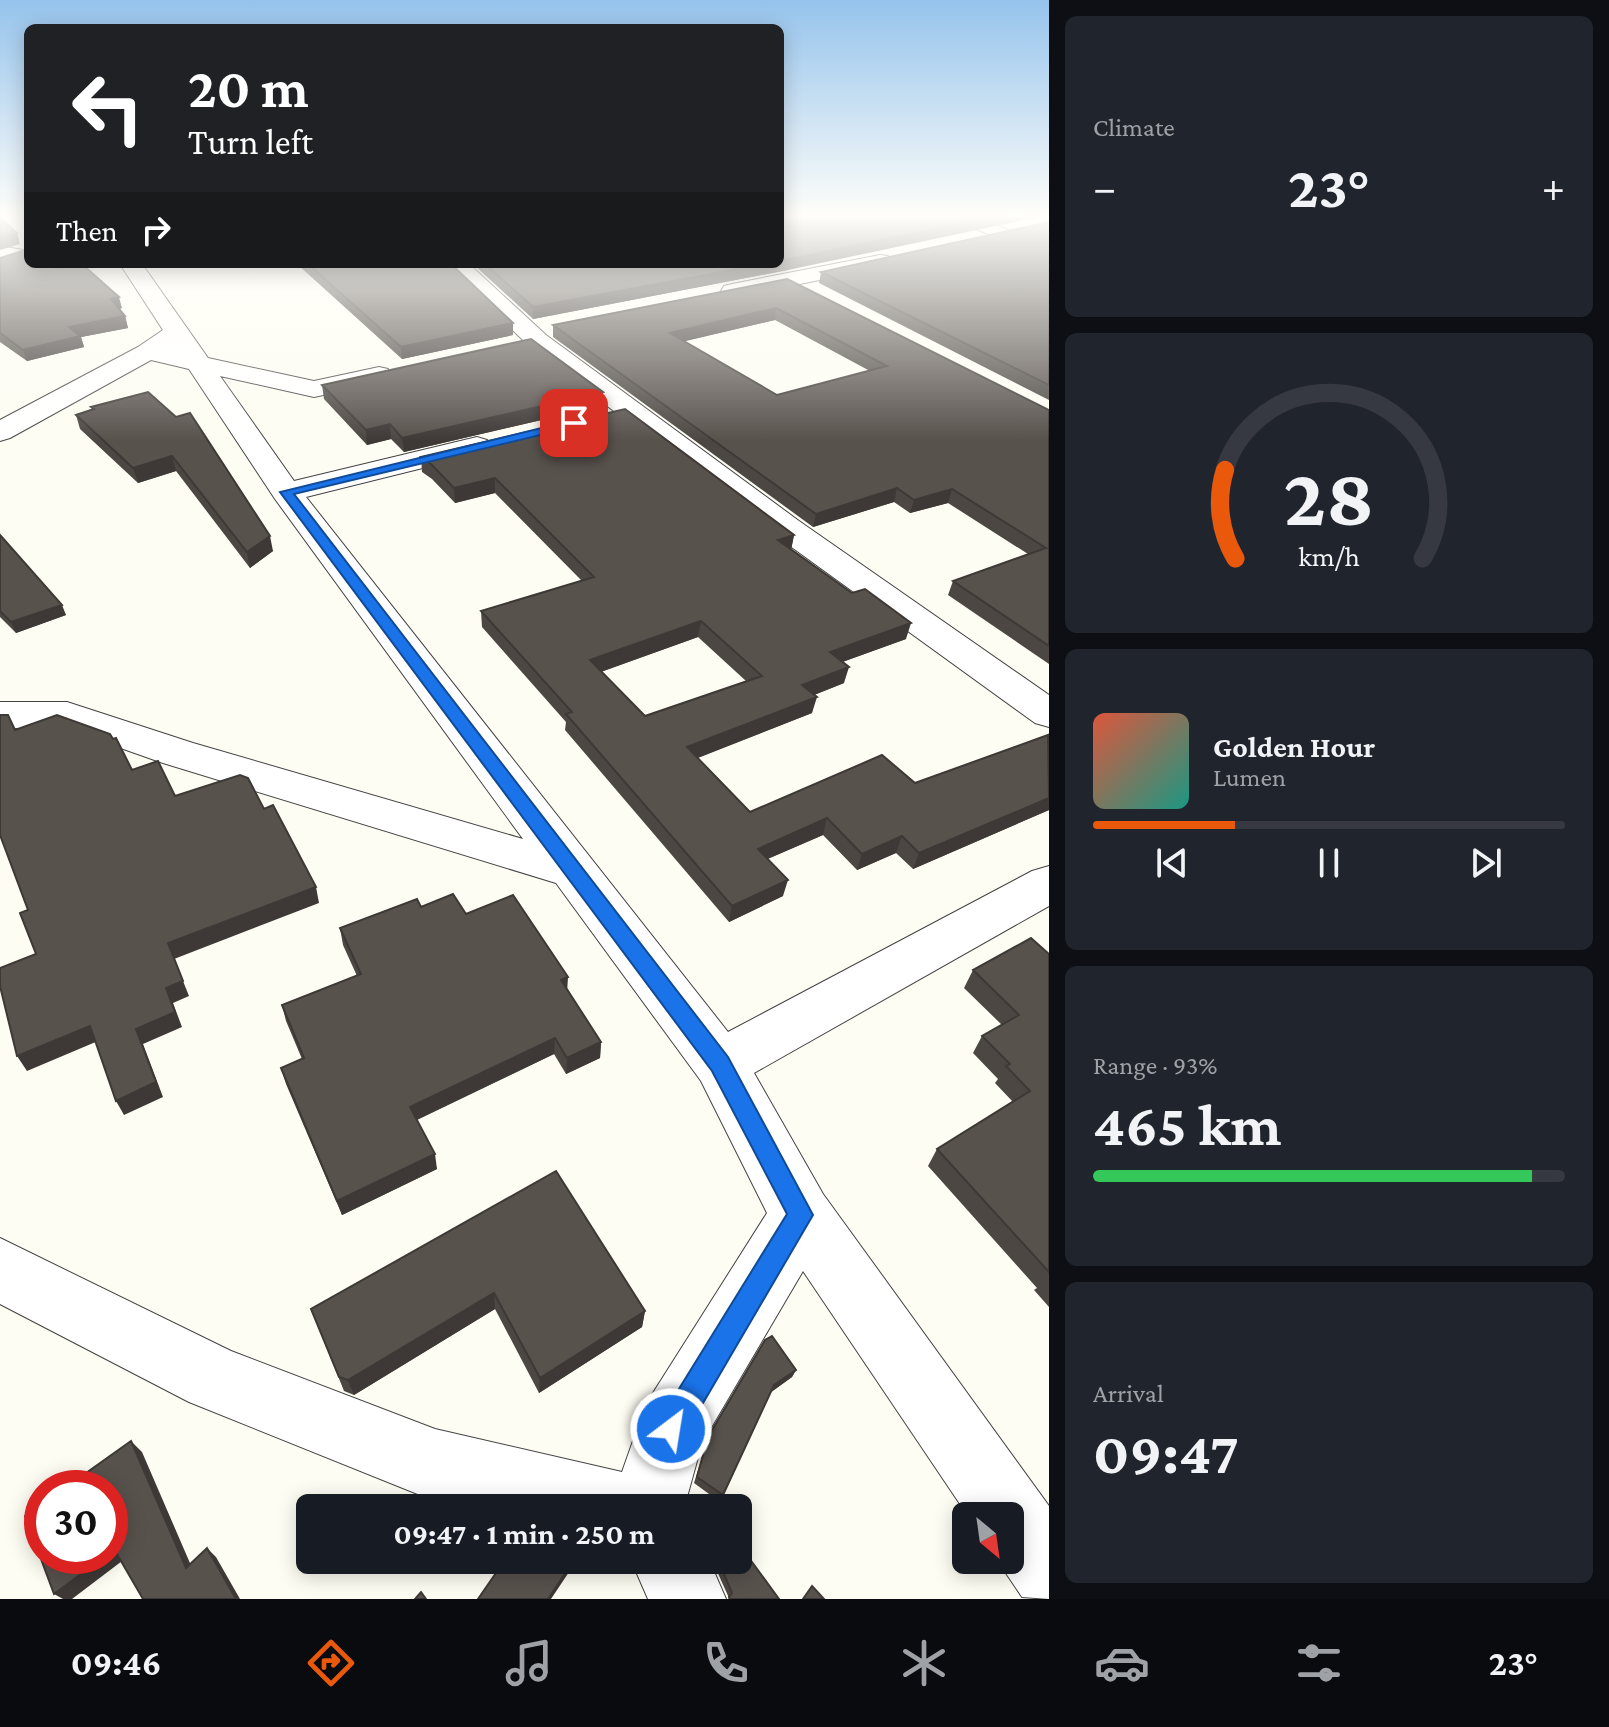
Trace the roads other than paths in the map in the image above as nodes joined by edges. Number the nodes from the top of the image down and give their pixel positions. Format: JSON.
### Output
{"nodes":[{"id":1,"x":142,"y":292,"type":"edge"},
{"id":2,"x":486,"y":292,"type":"edge"},
{"id":3,"x":729,"y":292,"type":"edge"},
{"id":4,"x":812,"y":292,"type":"edge"},
{"id":5,"x":817,"y":294,"type":"edge"},
{"id":6,"x":712,"y":295,"type":"edge"},
{"id":7,"x":162,"y":342,"type":"junction"},
{"id":8,"x":199,"y":365,"type":"junction"},
{"id":9,"x":403,"y":369,"type":"edge"},
{"id":10,"x":0,"y":432,"type":"edge"},
{"id":11,"x":511,"y":438,"type":"edge"},
{"id":12,"x":286,"y":492,"type":"junction"},
{"id":13,"x":1049,"y":714,"type":"edge"},
{"id":14,"x":0,"y":715,"type":"edge"},
{"id":15,"x":574,"y":871,"type":"junction"},
{"id":16,"x":1049,"y":884,"type":"edge"},
{"id":17,"x":720,"y":1064,"type":"junction"},
{"id":18,"x":801,"y":1215,"type":"junction"},
{"id":19,"x":0,"y":1270,"type":"edge"},
{"id":20,"x":560,"y":1494,"type":"edge"},
{"id":21,"x":651,"y":1494,"type":"edge"},
{"id":22,"x":1049,"y":1570,"type":"edge"},
{"id":23,"x":675,"y":1574,"type":"edge"},
{"id":24,"x":687,"y":1599,"type":"edge"}],
"edges":[{"from":1,"to":7,"type":"street"},
{"from":2,"to":13,"type":"street"},
{"from":3,"to":6,"type":"street"},
{"from":4,"to":5,"type":"street"},
{"from":7,"to":8,"type":"street"},
{"from":7,"to":10,"type":"street"},
{"from":8,"to":9,"type":"street"},
{"from":8,"to":12,"type":"street"},
{"from":11,"to":12,"type":"street"},
{"from":12,"to":15,"type":"street"},
{"from":14,"to":15,"type":"street"},
{"from":15,"to":17,"type":"street"},
{"from":16,"to":17,"type":"street"},
{"from":17,"to":18,"type":"street"},
{"from":18,"to":21,"type":"street"},
{"from":18,"to":22,"type":"street"},
{"from":19,"to":20,"type":"street"},
{"from":23,"to":24,"type":"street"}]}
